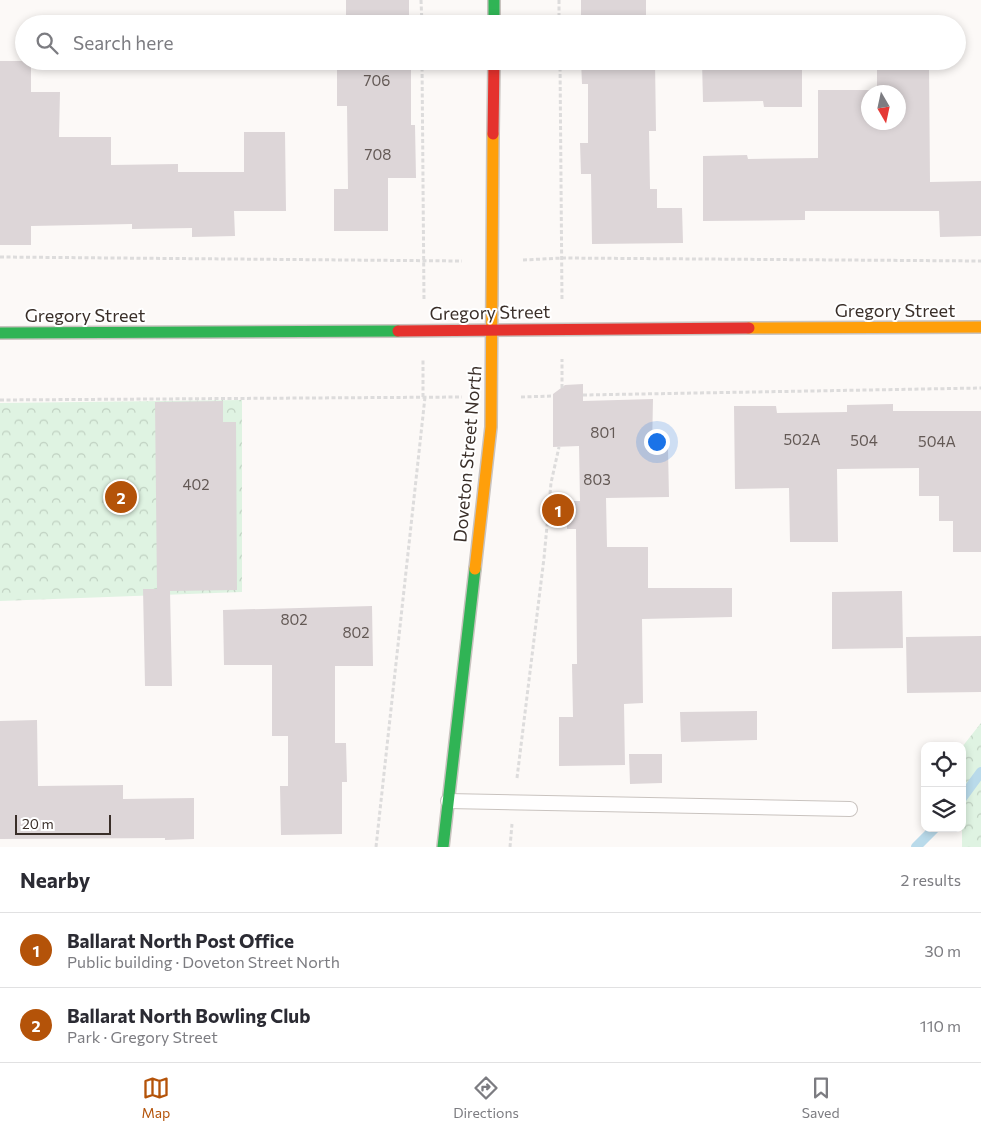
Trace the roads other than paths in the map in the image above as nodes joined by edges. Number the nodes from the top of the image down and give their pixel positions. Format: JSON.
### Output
{"nodes":[{"id":1,"x":494,"y":0,"type":"edge"},
{"id":2,"x":494,"y":15,"type":"edge"},
{"id":3,"x":494,"y":70,"type":"edge"},
{"id":4,"x":981,"y":327,"type":"edge"},
{"id":5,"x":493,"y":329,"type":"junction"},
{"id":6,"x":0,"y":332,"type":"edge"},
{"id":7,"x":448,"y":800,"type":"junction"},
{"id":8,"x":850,"y":809,"type":"dead end"},
{"id":9,"x":443,"y":847,"type":"edge"}],
"edges":[{"from":1,"to":2,"type":"street"},
{"from":3,"to":5,"type":"street","name":"Doveton Street North"},
{"from":4,"to":5,"type":"street","name":"Gregory Street"},
{"from":5,"to":6,"type":"street","name":"Gregory Street"},
{"from":5,"to":7,"type":"street","name":"Doveton Street North"},
{"from":7,"to":8,"type":"lane"},
{"from":7,"to":9,"type":"street","name":"Doveton Street North"}]}
